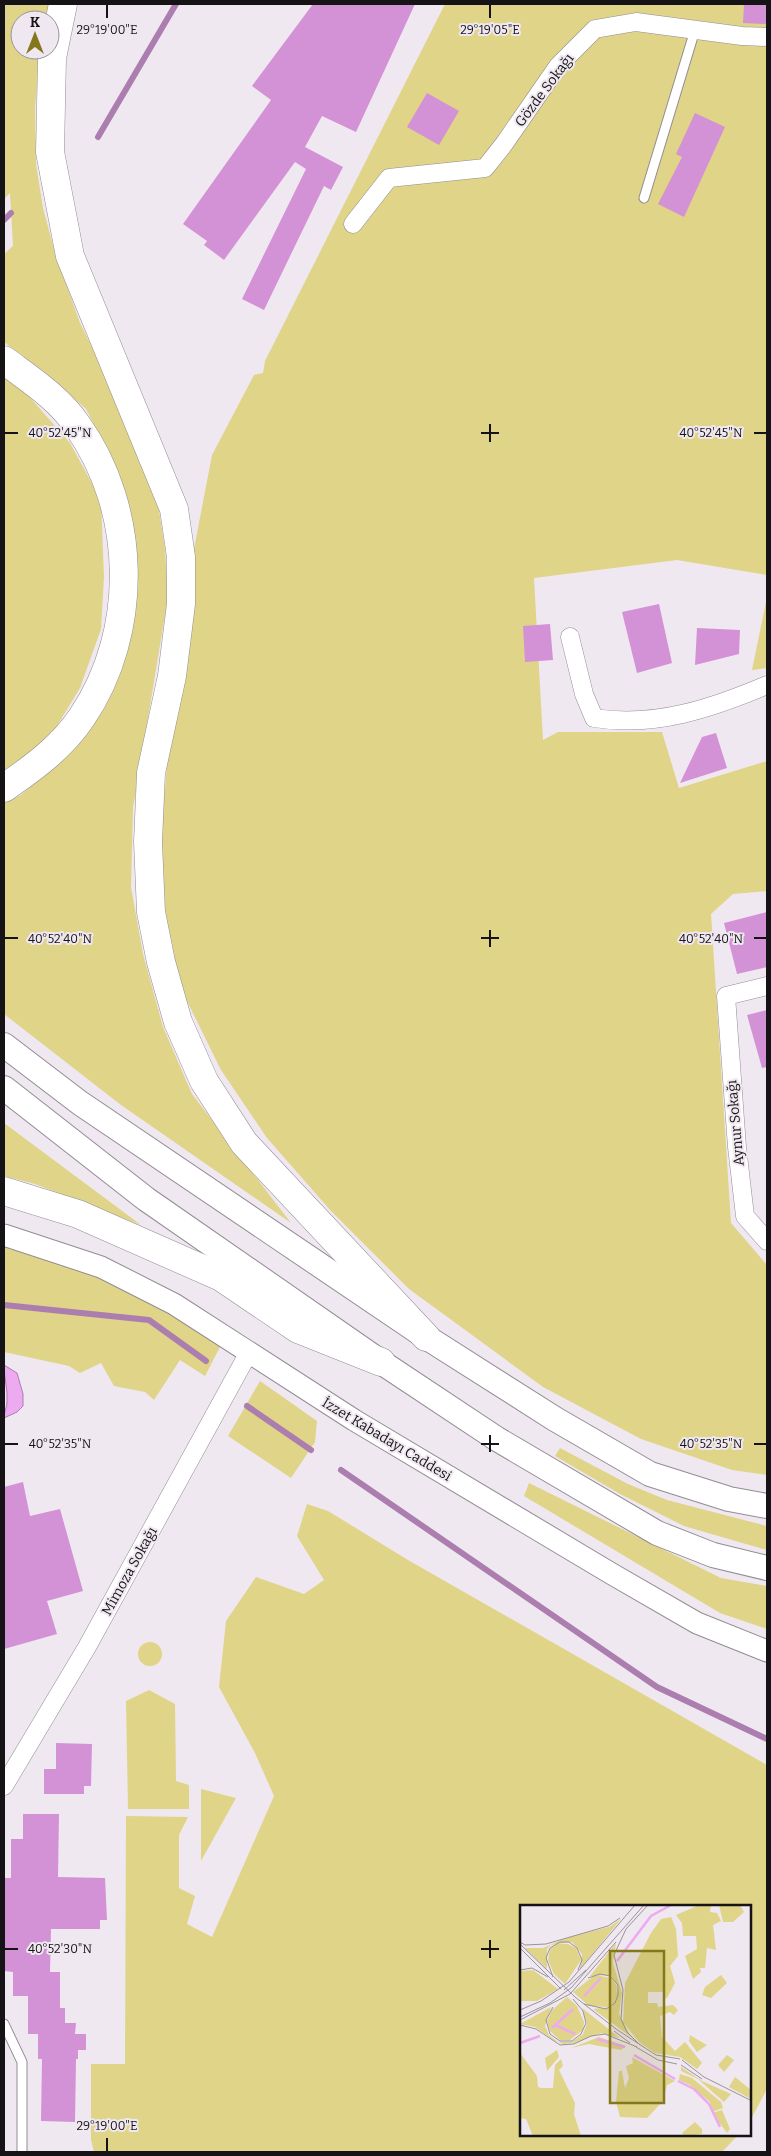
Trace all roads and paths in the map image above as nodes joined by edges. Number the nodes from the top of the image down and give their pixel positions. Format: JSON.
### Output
{"nodes":[{"id":1,"x":63,"y":4,"type":"edge"},
{"id":2,"x":695,"y":30,"type":"junction"},
{"id":3,"x":767,"y":37,"type":"edge"},
{"id":4,"x":644,"y":198,"type":"dead end"},
{"id":5,"x":353,"y":224,"type":"dead end"},
{"id":6,"x":4,"y":360,"type":"edge"},
{"id":7,"x":570,"y":637,"type":"dead end"},
{"id":8,"x":767,"y":685,"type":"edge"},
{"id":9,"x":4,"y":788,"type":"edge"},
{"id":10,"x":767,"y":986,"type":"edge"},
{"id":11,"x":4,"y":1045,"type":"edge"},
{"id":12,"x":4,"y":1088,"type":"edge"},
{"id":13,"x":4,"y":1192,"type":"edge"},
{"id":14,"x":4,"y":1235,"type":"edge"},
{"id":15,"x":767,"y":1241,"type":"edge"},
{"id":16,"x":426,"y":1337,"type":"junction"},
{"id":17,"x":249,"y":1352,"type":"junction"},
{"id":18,"x":381,"y":1362,"type":"junction"},
{"id":19,"x":767,"y":1506,"type":"edge"},
{"id":20,"x":767,"y":1568,"type":"edge"},
{"id":21,"x":767,"y":1651,"type":"edge"},
{"id":22,"x":4,"y":1786,"type":"edge"},
{"id":23,"x":4,"y":2024,"type":"edge"},
{"id":24,"x":22,"y":2152,"type":"edge"}],
"edges":[{"from":1,"to":16,"type":"highway"},
{"from":2,"to":3,"type":"street","name":"Gözde Sokağı"},
{"from":2,"to":4,"type":"lane"},
{"from":2,"to":5,"type":"street","name":"Gözde Sokağı"},
{"from":6,"to":9,"type":"highway"},
{"from":7,"to":8,"type":"street"},
{"from":10,"to":15,"type":"street","name":"Aynur Sokağı"},
{"from":11,"to":16,"type":"main road"},
{"from":12,"to":18,"type":"main road"},
{"from":13,"to":18,"type":"highway"},
{"from":14,"to":17,"type":"street","name":"İzzet Kabadayı Caddesi"},
{"from":16,"to":19,"type":"main road"},
{"from":17,"to":21,"type":"street","name":"İzzet Kabadayı Caddesi"},
{"from":17,"to":22,"type":"street","name":"Mimoza Sokağı"},
{"from":18,"to":20,"type":"main road"},
{"from":23,"to":24,"type":"lane"}]}
